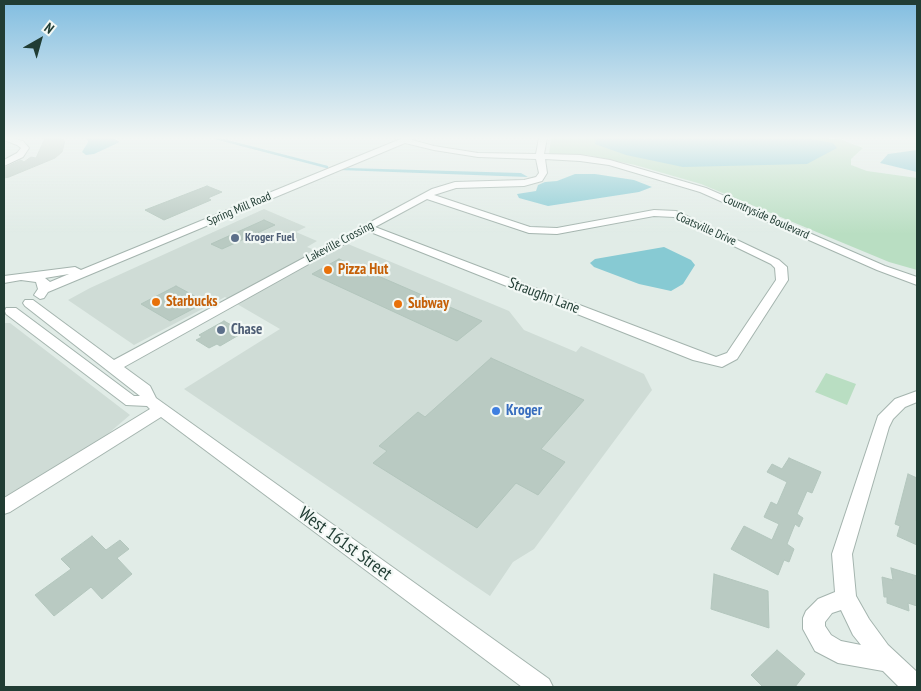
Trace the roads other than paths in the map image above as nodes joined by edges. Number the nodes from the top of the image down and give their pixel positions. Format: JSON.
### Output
{"nodes":[{"id":1,"x":330,"y":170,"type":"edge"},
{"id":2,"x":543,"y":170,"type":"edge"},
{"id":3,"x":635,"y":170,"type":"edge"},
{"id":4,"x":426,"y":196,"type":"junction"},
{"id":5,"x":368,"y":228,"type":"junction"},
{"id":6,"x":95,"y":268,"type":"junction"},
{"id":7,"x":32,"y":276,"type":"junction"},
{"id":8,"x":5,"y":278,"type":"edge"},
{"id":9,"x":917,"y":281,"type":"edge"},
{"id":10,"x":44,"y":289,"type":"junction"},
{"id":11,"x":29,"y":303,"type":"junction"},
{"id":12,"x":7,"y":312,"type":"edge"},
{"id":13,"x":722,"y":362,"type":"joint"},
{"id":14,"x":114,"y":366,"type":"junction"},
{"id":15,"x":917,"y":396,"type":"edge"},
{"id":16,"x":155,"y":405,"type":"junction"},
{"id":17,"x":4,"y":506,"type":"edge"},
{"id":18,"x":846,"y":598,"type":"junction"},
{"id":19,"x":888,"y":661,"type":"junction"},
{"id":20,"x":541,"y":687,"type":"edge"},
{"id":21,"x":916,"y":687,"type":"edge"}],
"edges":[{"from":1,"to":6,"type":"street","name":"Spring Mill Road"},
{"from":2,"to":4,"type":"street","name":"Lakeville Crossing"},
{"from":3,"to":9,"type":"street","name":"Countryside Boulevard"},
{"from":4,"to":5,"type":"street","name":"Lakeville Crossing"},
{"from":4,"to":13,"type":"street","name":"Coatsville Drive"},
{"from":5,"to":13,"type":"street","name":"Straughn Lane"},
{"from":5,"to":14,"type":"street","name":"Lakeville Crossing"},
{"from":6,"to":7,"type":"street","name":"Spring Mill Road"},
{"from":6,"to":10,"type":"street","name":"Spring Mill Road"},
{"from":7,"to":8,"type":"street","name":"Spring Mill Road"},
{"from":7,"to":10,"type":"street"},
{"from":10,"to":11,"type":"street"},
{"from":11,"to":12,"type":"street"},
{"from":11,"to":14,"type":"street","name":"West 161st Street"},
{"from":12,"to":16,"type":"street","name":"West 161st Street"},
{"from":14,"to":16,"type":"street","name":"West 161st Street"},
{"from":15,"to":18,"type":"street"},
{"from":16,"to":17,"type":"street"},
{"from":16,"to":20,"type":"street","name":"West 161st Street"},
{"from":18,"to":19,"type":"street"},
{"from":18,"to":19,"type":"street"},
{"from":19,"to":21,"type":"street"}]}
